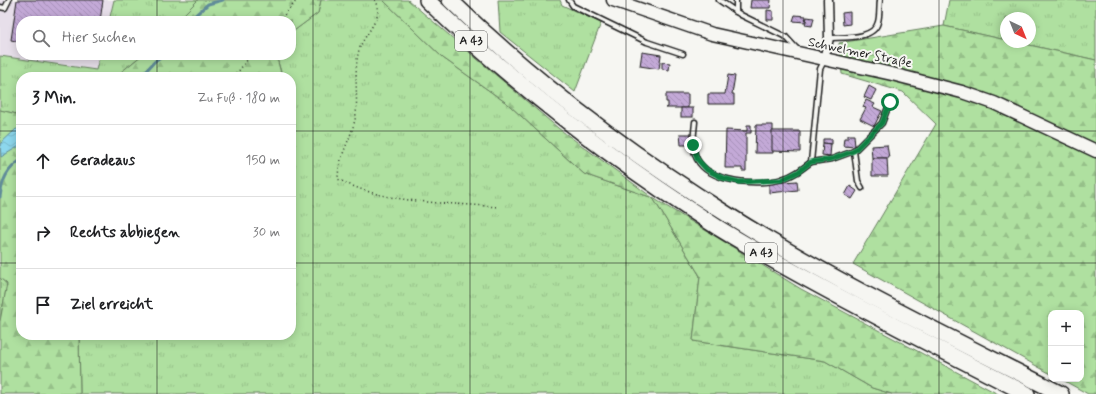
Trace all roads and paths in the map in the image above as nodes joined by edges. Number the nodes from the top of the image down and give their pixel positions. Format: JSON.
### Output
{"nodes":[{"id":1,"x":9,"y":0,"type":"edge"},
{"id":2,"x":297,"y":0,"type":"edge"},
{"id":3,"x":375,"y":0,"type":"edge"},
{"id":4,"x":427,"y":0,"type":"edge"},
{"id":5,"x":450,"y":0,"type":"edge"},
{"id":6,"x":569,"y":0,"type":"edge"},
{"id":7,"x":613,"y":0,"type":"edge"},
{"id":8,"x":719,"y":0,"type":"edge"},
{"id":9,"x":736,"y":0,"type":"edge"},
{"id":10,"x":828,"y":0,"type":"edge"},
{"id":11,"x":880,"y":0,"type":"edge"},
{"id":12,"x":0,"y":7,"type":"edge"},
{"id":13,"x":736,"y":12,"type":"junction"},
{"id":14,"x":284,"y":16,"type":"edge"},
{"id":15,"x":829,"y":38,"type":"junction"},
{"id":16,"x":683,"y":54,"type":"dead end"},
{"id":17,"x":802,"y":55,"type":"junction"},
{"id":18,"x":247,"y":60,"type":"edge"},
{"id":19,"x":824,"y":60,"type":"junction"},
{"id":20,"x":238,"y":72,"type":"edge"},
{"id":21,"x":890,"y":102,"type":"dead end"},
{"id":22,"x":694,"y":122,"type":"dead end"},
{"id":23,"x":854,"y":151,"type":"junction"},
{"id":24,"x":1096,"y":151,"type":"edge"},
{"id":25,"x":811,"y":162,"type":"junction"},
{"id":26,"x":862,"y":188,"type":"dead end"},
{"id":27,"x":498,"y":207,"type":"dead end"},
{"id":28,"x":1027,"y":394,"type":"edge"},
{"id":29,"x":1061,"y":394,"type":"edge"}],
"edges":[{"from":1,"to":12,"type":"lane"},
{"from":2,"to":14,"type":"path"},
{"from":3,"to":27,"type":"path"},
{"from":4,"to":28,"type":"highway","number":"A 43"},
{"from":5,"to":29,"type":"highway","number":"A 43"},
{"from":6,"to":16,"type":"lane"},
{"from":7,"to":17,"type":"main road","name":"Schwelmer Straße"},
{"from":8,"to":13,"type":"lane"},
{"from":9,"to":13,"type":"lane"},
{"from":10,"to":15,"type":"street"},
{"from":11,"to":15,"type":"lane"},
{"from":13,"to":17,"type":"lane"},
{"from":15,"to":19,"type":"street"},
{"from":17,"to":19,"type":"main road","name":"Schwelmer Straße"},
{"from":18,"to":20,"type":"path"},
{"from":19,"to":24,"type":"main road","name":"Schwelmer Straße"},
{"from":19,"to":25,"type":"lane"},
{"from":21,"to":23,"type":"lane"},
{"from":22,"to":25,"type":"lane"},
{"from":23,"to":25,"type":"lane"},
{"from":23,"to":26,"type":"lane"}]}
